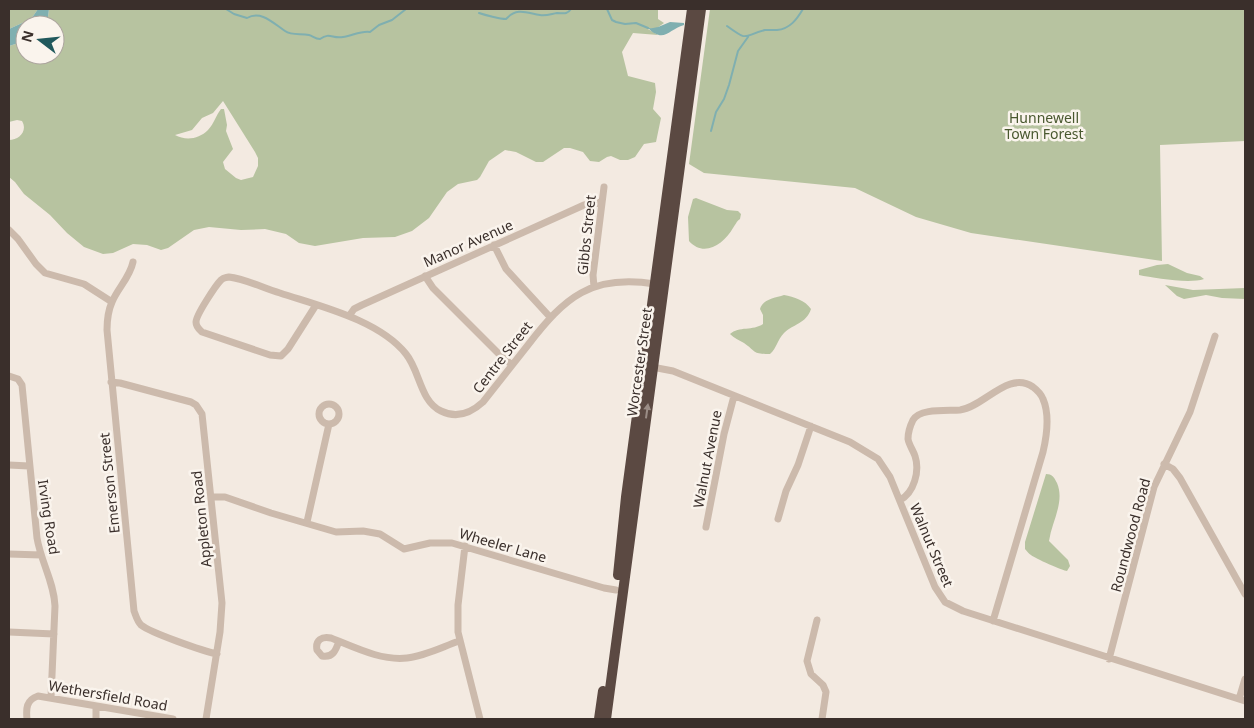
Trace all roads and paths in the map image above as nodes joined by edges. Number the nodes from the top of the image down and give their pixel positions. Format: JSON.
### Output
{"nodes":[{"id":1,"x":692,"y":9,"type":"edge"},
{"id":2,"x":701,"y":9,"type":"edge"},
{"id":3,"x":604,"y":186,"type":"dead end"},
{"id":4,"x":602,"y":202,"type":"junction"},
{"id":5,"x":9,"y":230,"type":"edge"},
{"id":6,"x":494,"y":245,"type":"junction"},
{"id":7,"x":133,"y":262,"type":"dead end"},
{"id":8,"x":426,"y":276,"type":"junction"},
{"id":9,"x":655,"y":284,"type":"junction"},
{"id":10,"x":594,"y":287,"type":"junction"},
{"id":11,"x":112,"y":302,"type":"junction"},
{"id":12,"x":316,"y":305,"type":"junction"},
{"id":13,"x":349,"y":316,"type":"junction"},
{"id":14,"x":550,"y":317,"type":"junction"},
{"id":15,"x":1215,"y":336,"type":"dead end"},
{"id":16,"x":512,"y":365,"type":"junction"},
{"id":17,"x":652,"y":367,"type":"junction"},
{"id":18,"x":9,"y":376,"type":"edge"},
{"id":19,"x":111,"y":382,"type":"junction"},
{"id":20,"x":734,"y":396,"type":"junction"},
{"id":21,"x":329,"y":424,"type":"dead end"},
{"id":22,"x":811,"y":426,"type":"junction"},
{"id":23,"x":1164,"y":464,"type":"junction"},
{"id":24,"x":9,"y":465,"type":"edge"},
{"id":25,"x":29,"y":466,"type":"junction"},
{"id":26,"x":212,"y":497,"type":"junction"},
{"id":27,"x":900,"y":500,"type":"junction"},
{"id":28,"x":778,"y":519,"type":"dead end"},
{"id":29,"x":307,"y":522,"type":"junction"},
{"id":30,"x":706,"y":527,"type":"dead end"},
{"id":31,"x":465,"y":546,"type":"junction"},
{"id":32,"x":9,"y":554,"type":"edge"},
{"id":33,"x":41,"y":555,"type":"junction"},
{"id":34,"x":616,"y":590,"type":"junction"},
{"id":35,"x":1245,"y":594,"type":"edge"},
{"id":36,"x":817,"y":620,"type":"dead end"},
{"id":37,"x":993,"y":621,"type":"junction"},
{"id":38,"x":9,"y":632,"type":"edge"},
{"id":39,"x":54,"y":634,"type":"junction"},
{"id":40,"x":339,"y":641,"type":"dead end"},
{"id":41,"x":459,"y":641,"type":"junction"},
{"id":42,"x":217,"y":654,"type":"junction"},
{"id":43,"x":1109,"y":659,"type":"junction"},
{"id":44,"x":1245,"y":679,"type":"edge"},
{"id":45,"x":51,"y":698,"type":"junction"},
{"id":46,"x":1242,"y":700,"type":"edge"},
{"id":47,"x":96,"y":706,"type":"junction"},
{"id":48,"x":27,"y":719,"type":"edge"},
{"id":49,"x":96,"y":719,"type":"edge"},
{"id":50,"x":172,"y":719,"type":"edge"},
{"id":51,"x":206,"y":719,"type":"edge"},
{"id":52,"x":480,"y":719,"type":"edge"},
{"id":53,"x":599,"y":719,"type":"edge"},
{"id":54,"x":606,"y":719,"type":"edge"},
{"id":55,"x":822,"y":719,"type":"edge"}],
"edges":[{"from":1,"to":9,"type":"highway","name":"Worcester Street"},
{"from":2,"to":17,"type":"highway","name":"Worcester Street"},
{"from":3,"to":4,"type":"street","name":"Gibbs Street"},
{"from":4,"to":6,"type":"street","name":"Manor Avenue"},
{"from":4,"to":10,"type":"street","name":"Gibbs Street"},
{"from":5,"to":11,"type":"street"},
{"from":6,"to":8,"type":"street","name":"Manor Avenue"},
{"from":6,"to":14,"type":"street"},
{"from":7,"to":11,"type":"street","name":"Emerson Street"},
{"from":8,"to":13,"type":"street","name":"Manor Avenue"},
{"from":8,"to":16,"type":"street"},
{"from":9,"to":10,"type":"street","name":"Centre Street"},
{"from":9,"to":34,"type":"highway","name":"Worcester Street"},
{"from":10,"to":14,"type":"street","name":"Centre Street"},
{"from":11,"to":19,"type":"street","name":"Emerson Street"},
{"from":12,"to":12,"type":"street","name":"Centre Street"},
{"from":12,"to":13,"type":"street","name":"Centre Street"},
{"from":13,"to":16,"type":"street","name":"Centre Street"},
{"from":14,"to":16,"type":"street","name":"Centre Street"},
{"from":15,"to":23,"type":"street","name":"Roundwood Road"},
{"from":17,"to":20,"type":"street","name":"Walnut Street"},
{"from":54,"to":17,"type":"highway","name":"Worcester Street","one_way":true},
{"from":18,"to":25,"type":"street","name":"Irving Road"},
{"from":19,"to":26,"type":"street","name":"Appleton Road"},
{"from":19,"to":42,"type":"street","name":"Emerson Street"},
{"from":20,"to":22,"type":"street","name":"Walnut Street"},
{"from":20,"to":30,"type":"street","name":"Walnut Avenue"},
{"from":21,"to":29,"type":"street"},
{"from":22,"to":27,"type":"street","name":"Walnut Street"},
{"from":22,"to":28,"type":"street"},
{"from":23,"to":35,"type":"street"},
{"from":23,"to":43,"type":"street","name":"Roundwood Road"},
{"from":24,"to":25,"type":"street"},
{"from":25,"to":33,"type":"street","name":"Irving Road"},
{"from":26,"to":29,"type":"street","name":"Wheeler Lane"},
{"from":26,"to":42,"type":"street","name":"Appleton Road"},
{"from":27,"to":37,"type":"street","name":"Walnut Street"},
{"from":27,"to":37,"type":"street"},
{"from":29,"to":31,"type":"street","name":"Wheeler Lane"},
{"from":31,"to":34,"type":"street","name":"Wheeler Lane"},
{"from":31,"to":41,"type":"street"},
{"from":32,"to":33,"type":"street"},
{"from":33,"to":39,"type":"street","name":"Irving Road"},
{"from":34,"to":53,"type":"highway","name":"Worcester Street"},
{"from":36,"to":55,"type":"street"},
{"from":37,"to":43,"type":"street","name":"Walnut Street"},
{"from":38,"to":39,"type":"street"},
{"from":39,"to":45,"type":"street","name":"Irving Road"},
{"from":40,"to":41,"type":"street"},
{"from":41,"to":52,"type":"street"},
{"from":42,"to":51,"type":"street","name":"Appleton Road"},
{"from":43,"to":46,"type":"street","name":"Walnut Street"},
{"from":44,"to":46,"type":"street"},
{"from":45,"to":47,"type":"street","name":"Wethersfield Road"},
{"from":45,"to":48,"type":"street","name":"Wethersfield Road"},
{"from":47,"to":49,"type":"street"},
{"from":47,"to":50,"type":"street","name":"Wethersfield Road"}]}
